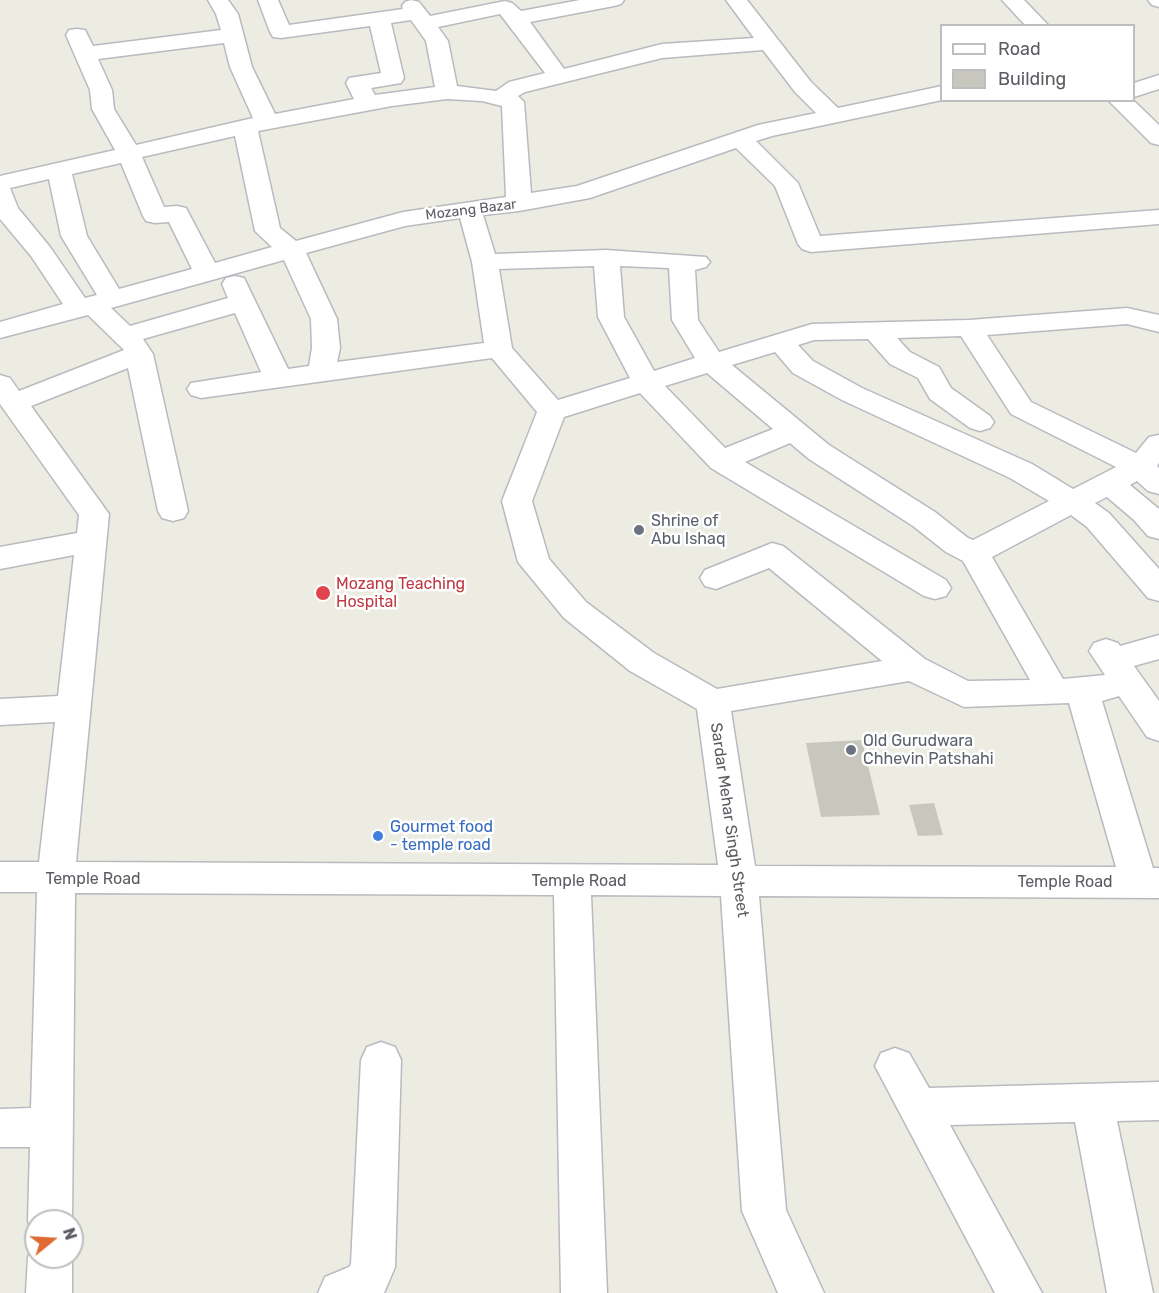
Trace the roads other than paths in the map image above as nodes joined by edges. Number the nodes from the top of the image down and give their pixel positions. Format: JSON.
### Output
{"nodes":[{"id":1,"x":218,"y":0,"type":"edge"},
{"id":2,"x":268,"y":0,"type":"edge"},
{"id":3,"x":614,"y":0,"type":"edge"},
{"id":4,"x":736,"y":0,"type":"edge"},
{"id":5,"x":1012,"y":0,"type":"edge"},
{"id":6,"x":590,"y":2,"type":"edge"},
{"id":7,"x":416,"y":12,"type":"edge"},
{"id":8,"x":379,"y":18,"type":"junction"},
{"id":9,"x":516,"y":18,"type":"junction"},
{"id":10,"x":1037,"y":24,"type":"edge"},
{"id":11,"x":233,"y":35,"type":"junction"},
{"id":12,"x":769,"y":43,"type":"junction"},
{"id":13,"x":559,"y":77,"type":"junction"},
{"id":14,"x":1159,"y":82,"type":"edge"},
{"id":15,"x":1135,"y":90,"type":"edge"},
{"id":16,"x":447,"y":92,"type":"junction"},
{"id":17,"x":940,"y":93,"type":"edge"},
{"id":18,"x":500,"y":98,"type":"junction"},
{"id":19,"x":1121,"y":102,"type":"edge"},
{"id":20,"x":368,"y":105,"type":"junction"},
{"id":21,"x":833,"y":116,"type":"junction"},
{"id":22,"x":253,"y":125,"type":"junction"},
{"id":23,"x":1159,"y":138,"type":"edge"},
{"id":24,"x":740,"y":139,"type":"junction"},
{"id":25,"x":129,"y":154,"type":"junction"},
{"id":26,"x":59,"y":171,"type":"junction"},
{"id":27,"x":0,"y":183,"type":"edge"},
{"id":28,"x":0,"y":191,"type":"edge"},
{"id":29,"x":519,"y":204,"type":"junction"},
{"id":30,"x":469,"y":208,"type":"junction"},
{"id":31,"x":1159,"y":217,"type":"edge"},
{"id":32,"x":292,"y":250,"type":"junction"},
{"id":33,"x":606,"y":258,"type":"junction"},
{"id":34,"x":485,"y":262,"type":"junction"},
{"id":35,"x":218,"y":271,"type":"junction"},
{"id":36,"x":244,"y":302,"type":"junction"},
{"id":37,"x":95,"y":305,"type":"junction"},
{"id":38,"x":1159,"y":324,"type":"edge"},
{"id":39,"x":969,"y":328,"type":"junction"},
{"id":40,"x":0,"y":330,"type":"edge"},
{"id":41,"x":877,"y":332,"type":"junction"},
{"id":42,"x":780,"y":342,"type":"junction"},
{"id":43,"x":132,"y":345,"type":"junction"},
{"id":44,"x":499,"y":349,"type":"junction"},
{"id":45,"x":712,"y":363,"type":"junction"},
{"id":46,"x":321,"y":373,"type":"junction"},
{"id":47,"x":278,"y":378,"type":"junction"},
{"id":48,"x":646,"y":383,"type":"junction"},
{"id":49,"x":201,"y":389,"type":"dead end"},
{"id":50,"x":7,"y":393,"type":"edge"},
{"id":51,"x":552,"y":411,"type":"junction"},
{"id":52,"x":980,"y":422,"type":"dead end"},
{"id":53,"x":793,"y":431,"type":"junction"},
{"id":54,"x":1159,"y":444,"type":"edge"},
{"id":55,"x":720,"y":461,"type":"junction"},
{"id":56,"x":1149,"y":476,"type":"edge"},
{"id":57,"x":1109,"y":483,"type":"junction"},
{"id":58,"x":1073,"y":502,"type":"junction"},
{"id":59,"x":174,"y":511,"type":"dead end"},
{"id":60,"x":1159,"y":529,"type":"edge"},
{"id":61,"x":91,"y":542,"type":"junction"},
{"id":62,"x":974,"y":553,"type":"junction"},
{"id":63,"x":0,"y":558,"type":"edge"},
{"id":64,"x":716,"y":578,"type":"dead end"},
{"id":65,"x":935,"y":588,"type":"dead end"},
{"id":66,"x":1159,"y":590,"type":"edge"},
{"id":67,"x":1159,"y":647,"type":"edge"},
{"id":68,"x":1115,"y":664,"type":"junction"},
{"id":69,"x":913,"y":668,"type":"junction"},
{"id":70,"x":1068,"y":691,"type":"junction"},
{"id":71,"x":713,"y":702,"type":"junction"},
{"id":72,"x":74,"y":708,"type":"junction"},
{"id":73,"x":0,"y":712,"type":"edge"},
{"id":74,"x":1159,"y":728,"type":"edge"},
{"id":75,"x":0,"y":878,"type":"edge"},
{"id":76,"x":56,"y":879,"type":"junction"},
{"id":77,"x":572,"y":880,"type":"junction"},
{"id":78,"x":739,"y":881,"type":"junction"},
{"id":79,"x":1149,"y":883,"type":"edge"},
{"id":80,"x":381,"y":1060,"type":"dead end"},
{"id":81,"x":895,"y":1066,"type":"dead end"},
{"id":82,"x":1159,"y":1101,"type":"edge"},
{"id":83,"x":1092,"y":1103,"type":"junction"},
{"id":84,"x":917,"y":1107,"type":"junction"},
{"id":85,"x":51,"y":1127,"type":"junction"},
{"id":86,"x":0,"y":1128,"type":"edge"},
{"id":87,"x":50,"y":1209,"type":"edge"},
{"id":88,"x":50,"y":1269,"type":"edge"},
{"id":89,"x":49,"y":1293,"type":"edge"},
{"id":90,"x":341,"y":1293,"type":"edge"},
{"id":91,"x":584,"y":1293,"type":"edge"},
{"id":92,"x":801,"y":1293,"type":"edge"},
{"id":93,"x":1019,"y":1293,"type":"edge"},
{"id":94,"x":1130,"y":1293,"type":"edge"}],
"edges":[{"from":1,"to":11,"type":"street"},
{"from":2,"to":8,"type":"street"},
{"from":3,"to":6,"type":"street"},
{"from":4,"to":12,"type":"street"},
{"from":5,"to":10,"type":"street"},
{"from":6,"to":9,"type":"street"},
{"from":7,"to":8,"type":"street"},
{"from":7,"to":9,"type":"street"},
{"from":7,"to":16,"type":"street"},
{"from":8,"to":20,"type":"street"},
{"from":9,"to":13,"type":"street"},
{"from":11,"to":22,"type":"street"},
{"from":11,"to":25,"type":"street"},
{"from":12,"to":13,"type":"street"},
{"from":12,"to":21,"type":"street"},
{"from":13,"to":18,"type":"street"},
{"from":14,"to":15,"type":"street"},
{"from":16,"to":18,"type":"street"},
{"from":16,"to":20,"type":"street"},
{"from":17,"to":21,"type":"street","name":"Mozang Bazar"},
{"from":18,"to":29,"type":"street"},
{"from":19,"to":23,"type":"street"},
{"from":20,"to":22,"type":"street"},
{"from":21,"to":24,"type":"street","name":"Mozang Bazar"},
{"from":22,"to":25,"type":"street"},
{"from":22,"to":32,"type":"street"},
{"from":24,"to":29,"type":"street","name":"Mozang Bazar"},
{"from":24,"to":31,"type":"street"},
{"from":25,"to":26,"type":"street"},
{"from":25,"to":35,"type":"street"},
{"from":26,"to":27,"type":"street"},
{"from":26,"to":37,"type":"street"},
{"from":28,"to":37,"type":"street"},
{"from":29,"to":30,"type":"street","name":"Mozang Bazar"},
{"from":30,"to":32,"type":"street","name":"Mozang Bazar"},
{"from":30,"to":34,"type":"street"},
{"from":32,"to":35,"type":"street","name":"Mozang Bazar"},
{"from":32,"to":46,"type":"street"},
{"from":33,"to":34,"type":"street"},
{"from":33,"to":45,"type":"street"},
{"from":33,"to":48,"type":"street"},
{"from":34,"to":44,"type":"street"},
{"from":35,"to":36,"type":"street"},
{"from":35,"to":37,"type":"street","name":"Mozang Bazar"},
{"from":36,"to":43,"type":"street"},
{"from":36,"to":47,"type":"street"},
{"from":37,"to":40,"type":"street","name":"Mozang Bazar"},
{"from":37,"to":43,"type":"street"},
{"from":38,"to":39,"type":"street"},
{"from":39,"to":41,"type":"street"},
{"from":39,"to":56,"type":"street"},
{"from":41,"to":42,"type":"street"},
{"from":41,"to":52,"type":"street"},
{"from":42,"to":45,"type":"street"},
{"from":42,"to":58,"type":"street"},
{"from":43,"to":50,"type":"street"},
{"from":43,"to":59,"type":"street"},
{"from":44,"to":46,"type":"street"},
{"from":44,"to":51,"type":"street"},
{"from":45,"to":48,"type":"street"},
{"from":45,"to":53,"type":"street"},
{"from":46,"to":47,"type":"street"},
{"from":47,"to":49,"type":"street"},
{"from":48,"to":51,"type":"street"},
{"from":48,"to":55,"type":"street"},
{"from":50,"to":61,"type":"street"},
{"from":51,"to":71,"type":"street","name":"Sardar Mehar Singh Street"},
{"from":53,"to":55,"type":"street"},
{"from":53,"to":62,"type":"street"},
{"from":54,"to":56,"type":"street"},
{"from":55,"to":65,"type":"street"},
{"from":56,"to":57,"type":"street"},
{"from":57,"to":58,"type":"street"},
{"from":57,"to":60,"type":"street"},
{"from":58,"to":62,"type":"street"},
{"from":58,"to":66,"type":"street"},
{"from":61,"to":63,"type":"street"},
{"from":61,"to":72,"type":"street"},
{"from":62,"to":70,"type":"street"},
{"from":64,"to":69,"type":"street"},
{"from":67,"to":68,"type":"street"},
{"from":68,"to":70,"type":"street"},
{"from":68,"to":74,"type":"street"},
{"from":69,"to":70,"type":"street"},
{"from":69,"to":71,"type":"street"},
{"from":70,"to":79,"type":"street"},
{"from":71,"to":78,"type":"street","name":"Sardar Mehar Singh Street"},
{"from":72,"to":73,"type":"street"},
{"from":72,"to":76,"type":"street"},
{"from":75,"to":76,"type":"street","name":"Temple Road"},
{"from":76,"to":77,"type":"street","name":"Temple Road"},
{"from":76,"to":85,"type":"street"},
{"from":77,"to":78,"type":"street","name":"Temple Road"},
{"from":77,"to":91,"type":"street"},
{"from":78,"to":79,"type":"street","name":"Temple Road"},
{"from":78,"to":92,"type":"street","name":"Sardar Mehar Singh Street"},
{"from":80,"to":90,"type":"street"},
{"from":81,"to":84,"type":"street"},
{"from":82,"to":83,"type":"street"},
{"from":83,"to":84,"type":"street"},
{"from":83,"to":94,"type":"street"},
{"from":84,"to":93,"type":"street"},
{"from":85,"to":86,"type":"street"},
{"from":85,"to":87,"type":"street"},
{"from":88,"to":89,"type":"street"}]}
